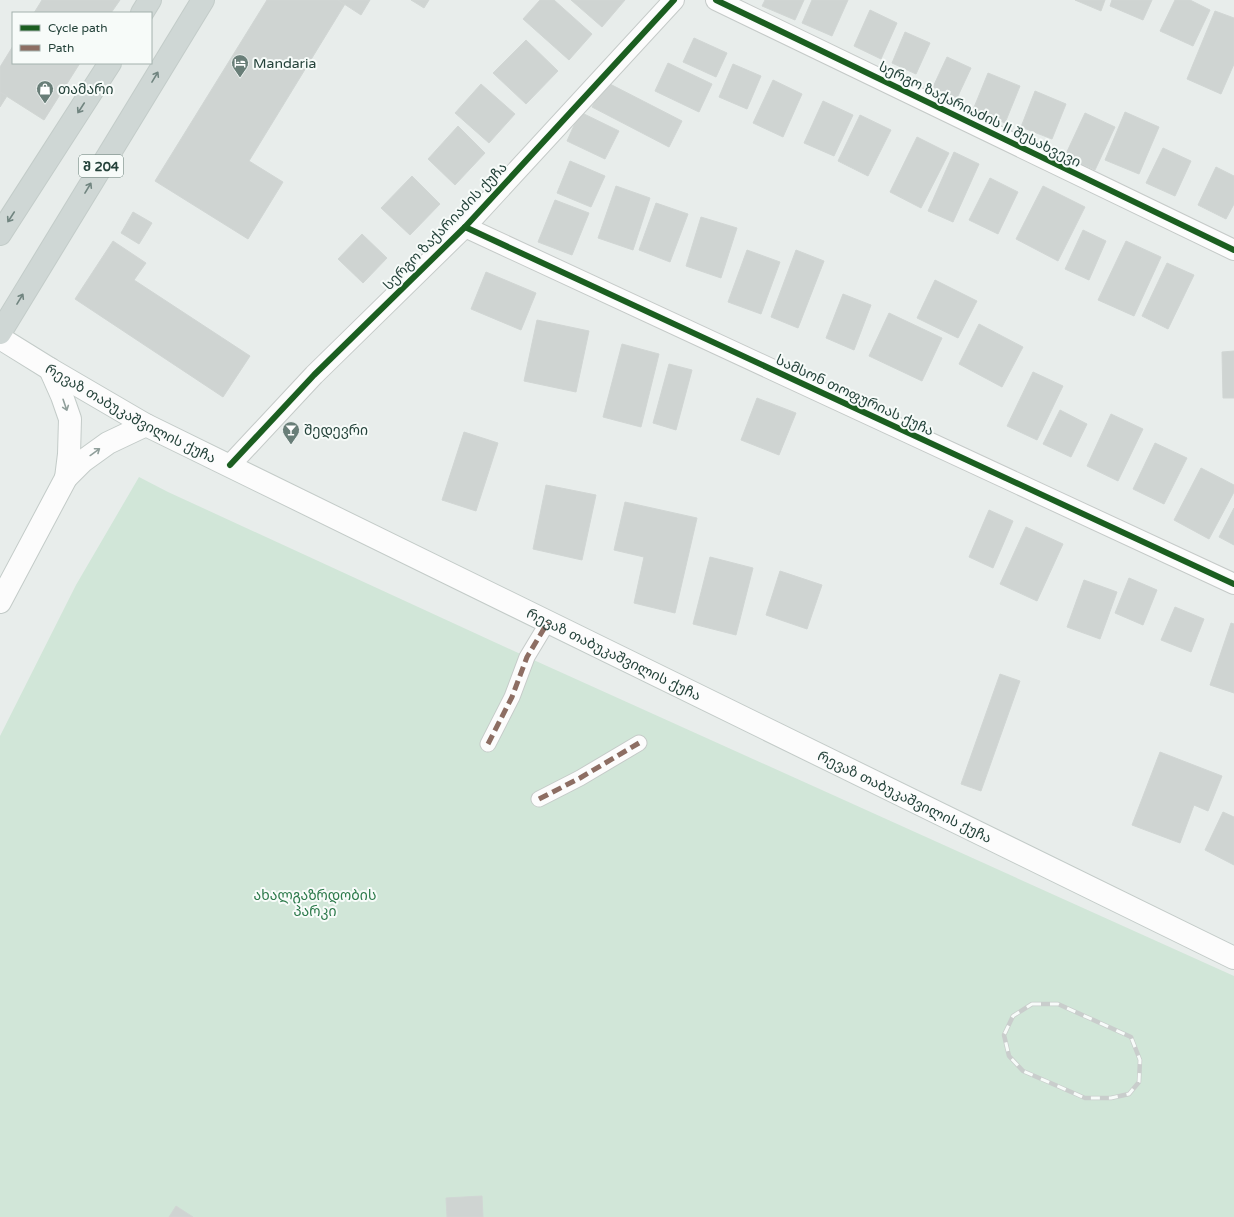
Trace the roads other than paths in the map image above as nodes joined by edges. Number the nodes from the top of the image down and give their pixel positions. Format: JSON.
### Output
{"nodes":[{"id":1,"x":150,"y":0,"type":"edge"},
{"id":2,"x":203,"y":0,"type":"edge"},
{"id":3,"x":674,"y":0,"type":"edge"},
{"id":4,"x":716,"y":0,"type":"edge"},
{"id":5,"x":143,"y":12,"type":"edge"},
{"id":6,"x":109,"y":64,"type":"edge"},
{"id":7,"x":465,"y":227,"type":"junction"},
{"id":8,"x":0,"y":234,"type":"edge"},
{"id":9,"x":1234,"y":250,"type":"edge"},
{"id":10,"x":0,"y":333,"type":"edge"},
{"id":11,"x":0,"y":338,"type":"edge"},
{"id":12,"x":50,"y":369,"type":"junction"},
{"id":13,"x":146,"y":425,"type":"junction"},
{"id":14,"x":230,"y":465,"type":"junction"},
{"id":15,"x":66,"y":478,"type":"junction"},
{"id":16,"x":1234,"y":584,"type":"edge"},
{"id":17,"x":0,"y":602,"type":"edge"},
{"id":18,"x":548,"y":622,"type":"junction"},
{"id":19,"x":639,"y":743,"type":"dead end"},
{"id":20,"x":488,"y":744,"type":"dead end"},
{"id":21,"x":538,"y":799,"type":"dead end"},
{"id":22,"x":1234,"y":958,"type":"edge"}],
"edges":[{"from":1,"to":5,"type":"main road"},
{"from":10,"to":2,"type":"main road","number":"შ 204","one_way":true},
{"from":3,"to":7,"type":"street","name":"სერგო ზაქარიაძის ქუჩა"},
{"from":4,"to":9,"type":"street","name":"სერგო ზაქარიაძის II შესახვევი"},
{"from":6,"to":8,"type":"main road","one_way":true},
{"from":7,"to":14,"type":"street","name":"სერგო ზაქარიაძის ქუჩა"},
{"from":7,"to":16,"type":"street","name":"სამსონ თოფურიას ქუჩა"},
{"from":11,"to":12,"type":"main road","name":"რევაზ თაბუკაშვილის ქუჩა"},
{"from":12,"to":13,"type":"main road","name":"რევაზ თაბუკაშვილის ქუჩა"},
{"from":12,"to":15,"type":"main road","one_way":true},
{"from":13,"to":14,"type":"main road","name":"რევაზ თაბუკაშვილის ქუჩა"},
{"from":15,"to":13,"type":"main road","one_way":true},
{"from":14,"to":18,"type":"main road","name":"რევაზ თაბუკაშვილის ქუჩა"},
{"from":15,"to":17,"type":"main road"},
{"from":18,"to":20,"type":"street"},
{"from":18,"to":22,"type":"main road","name":"რევაზ თაბუკაშვილის ქუჩა"},
{"from":19,"to":21,"type":"street"}]}
